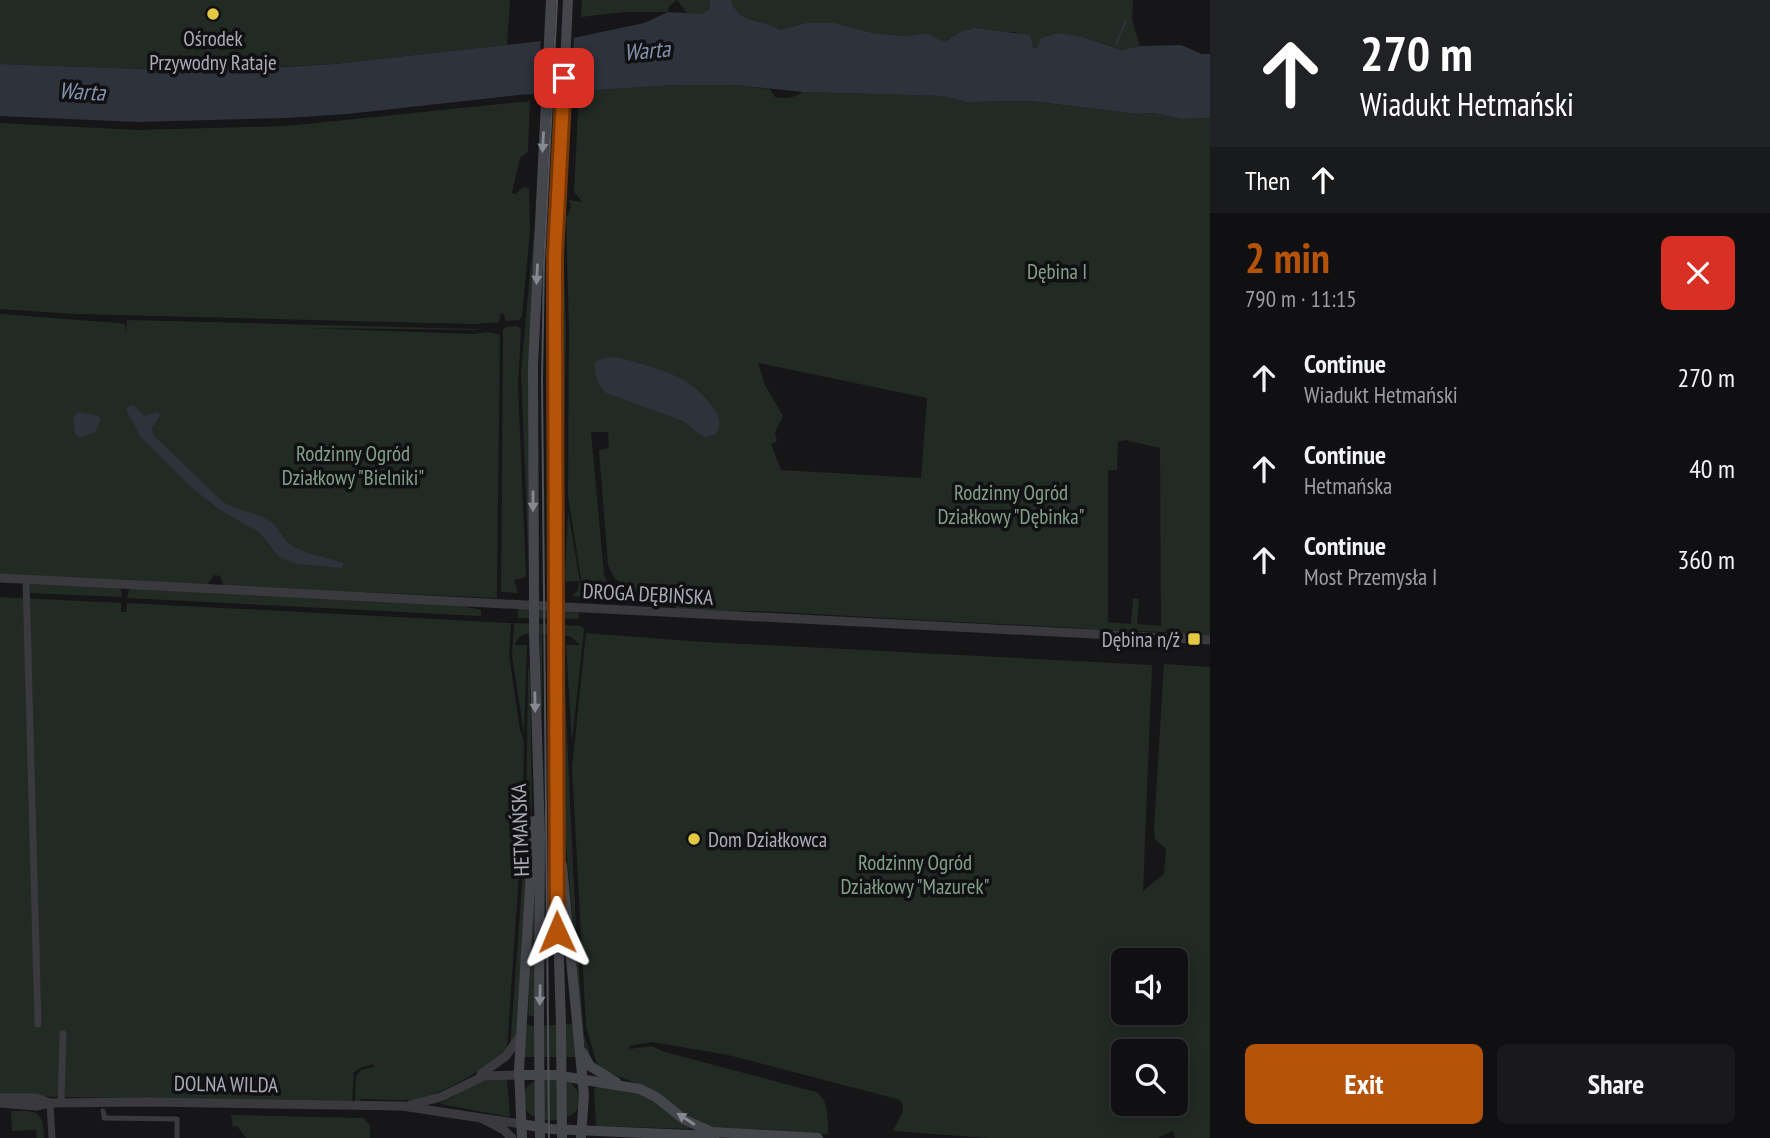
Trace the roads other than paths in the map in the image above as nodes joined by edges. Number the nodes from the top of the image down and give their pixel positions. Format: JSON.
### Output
{"nodes":[{"id":1,"x":551,"y":0,"type":"edge"},
{"id":2,"x":568,"y":0,"type":"edge"},
{"id":3,"x":0,"y":578,"type":"edge"},
{"id":4,"x":26,"y":580,"type":"junction"},
{"id":5,"x":1210,"y":640,"type":"edge"},
{"id":6,"x":537,"y":780,"type":"junction"},
{"id":7,"x":557,"y":798,"type":"junction"},
{"id":8,"x":38,"y":1024,"type":"dead end"},
{"id":9,"x":522,"y":1027,"type":"junction"},
{"id":10,"x":63,"y":1034,"type":"dead end"},
{"id":11,"x":579,"y":1041,"type":"junction"},
{"id":12,"x":519,"y":1075,"type":"junction"},
{"id":13,"x":474,"y":1079,"type":"junction"},
{"id":14,"x":582,"y":1079,"type":"junction"},
{"id":15,"x":624,"y":1087,"type":"junction"},
{"id":16,"x":0,"y":1101,"type":"edge"},
{"id":17,"x":55,"y":1103,"type":"junction"},
{"id":18,"x":402,"y":1106,"type":"junction"},
{"id":19,"x":104,"y":1115,"type":"dead end"},
{"id":20,"x":479,"y":1117,"type":"junction"},
{"id":21,"x":521,"y":1124,"type":"junction"},
{"id":22,"x":627,"y":1133,"type":"junction"},
{"id":23,"x":581,"y":1134,"type":"edge"},
{"id":24,"x":730,"y":1135,"type":"junction"},
{"id":25,"x":52,"y":1138,"type":"edge"},
{"id":26,"x":177,"y":1138,"type":"edge"},
{"id":27,"x":512,"y":1138,"type":"edge"},
{"id":28,"x":522,"y":1138,"type":"edge"},
{"id":29,"x":540,"y":1138,"type":"edge"},
{"id":30,"x":562,"y":1138,"type":"edge"},
{"id":31,"x":604,"y":1138,"type":"edge"},
{"id":32,"x":818,"y":1138,"type":"edge"}],
"edges":[{"from":1,"to":6,"type":"main road","name":"HETMAŃSKA","one_way":true,"bridge":true},
{"from":2,"to":7,"type":"main road","name":"HETMAŃSKA","bridge":true},
{"from":3,"to":4,"type":"street","name":"DROGA DĘBIŃSKA"},
{"from":4,"to":5,"type":"street","name":"DROGA DĘBIŃSKA"},
{"from":4,"to":8,"type":"street"},
{"from":6,"to":9,"type":"main road"},
{"from":6,"to":29,"type":"main road","name":"HETMAŃSKA","one_way":true,"bridge":true},
{"from":7,"to":11,"type":"main road"},
{"from":7,"to":30,"type":"main road","name":"HETMAŃSKA","bridge":true},
{"from":9,"to":12,"type":"main road"},
{"from":9,"to":13,"type":"street"},
{"from":10,"to":17,"type":"street"},
{"from":11,"to":14,"type":"main road"},
{"from":11,"to":15,"type":"main road"},
{"from":12,"to":13,"type":"street","name":"DOLNA WILDA"},
{"from":12,"to":14,"type":"main road"},
{"from":12,"to":21,"type":"main road"},
{"from":13,"to":18,"type":"street","name":"DOLNA WILDA"},
{"from":14,"to":15,"type":"main road"},
{"from":14,"to":23,"type":"main road"},
{"from":24,"to":15,"type":"main road","one_way":true},
{"from":16,"to":17,"type":"street","name":"DOLNA WILDA"},
{"from":17,"to":18,"type":"street","name":"DOLNA WILDA"},
{"from":17,"to":25,"type":"street"},
{"from":18,"to":20,"type":"street","name":"DOLNA WILDA"},
{"from":19,"to":26,"type":"street"},
{"from":20,"to":21,"type":"street","name":"DOLNA WILDA"},
{"from":20,"to":27,"type":"street"},
{"from":21,"to":23,"type":"main road"},
{"from":21,"to":28,"type":"main road"},
{"from":22,"to":23,"type":"main road"},
{"from":22,"to":24,"type":"main road"},
{"from":22,"to":31,"type":"main road"},
{"from":24,"to":32,"type":"main road"}]}
